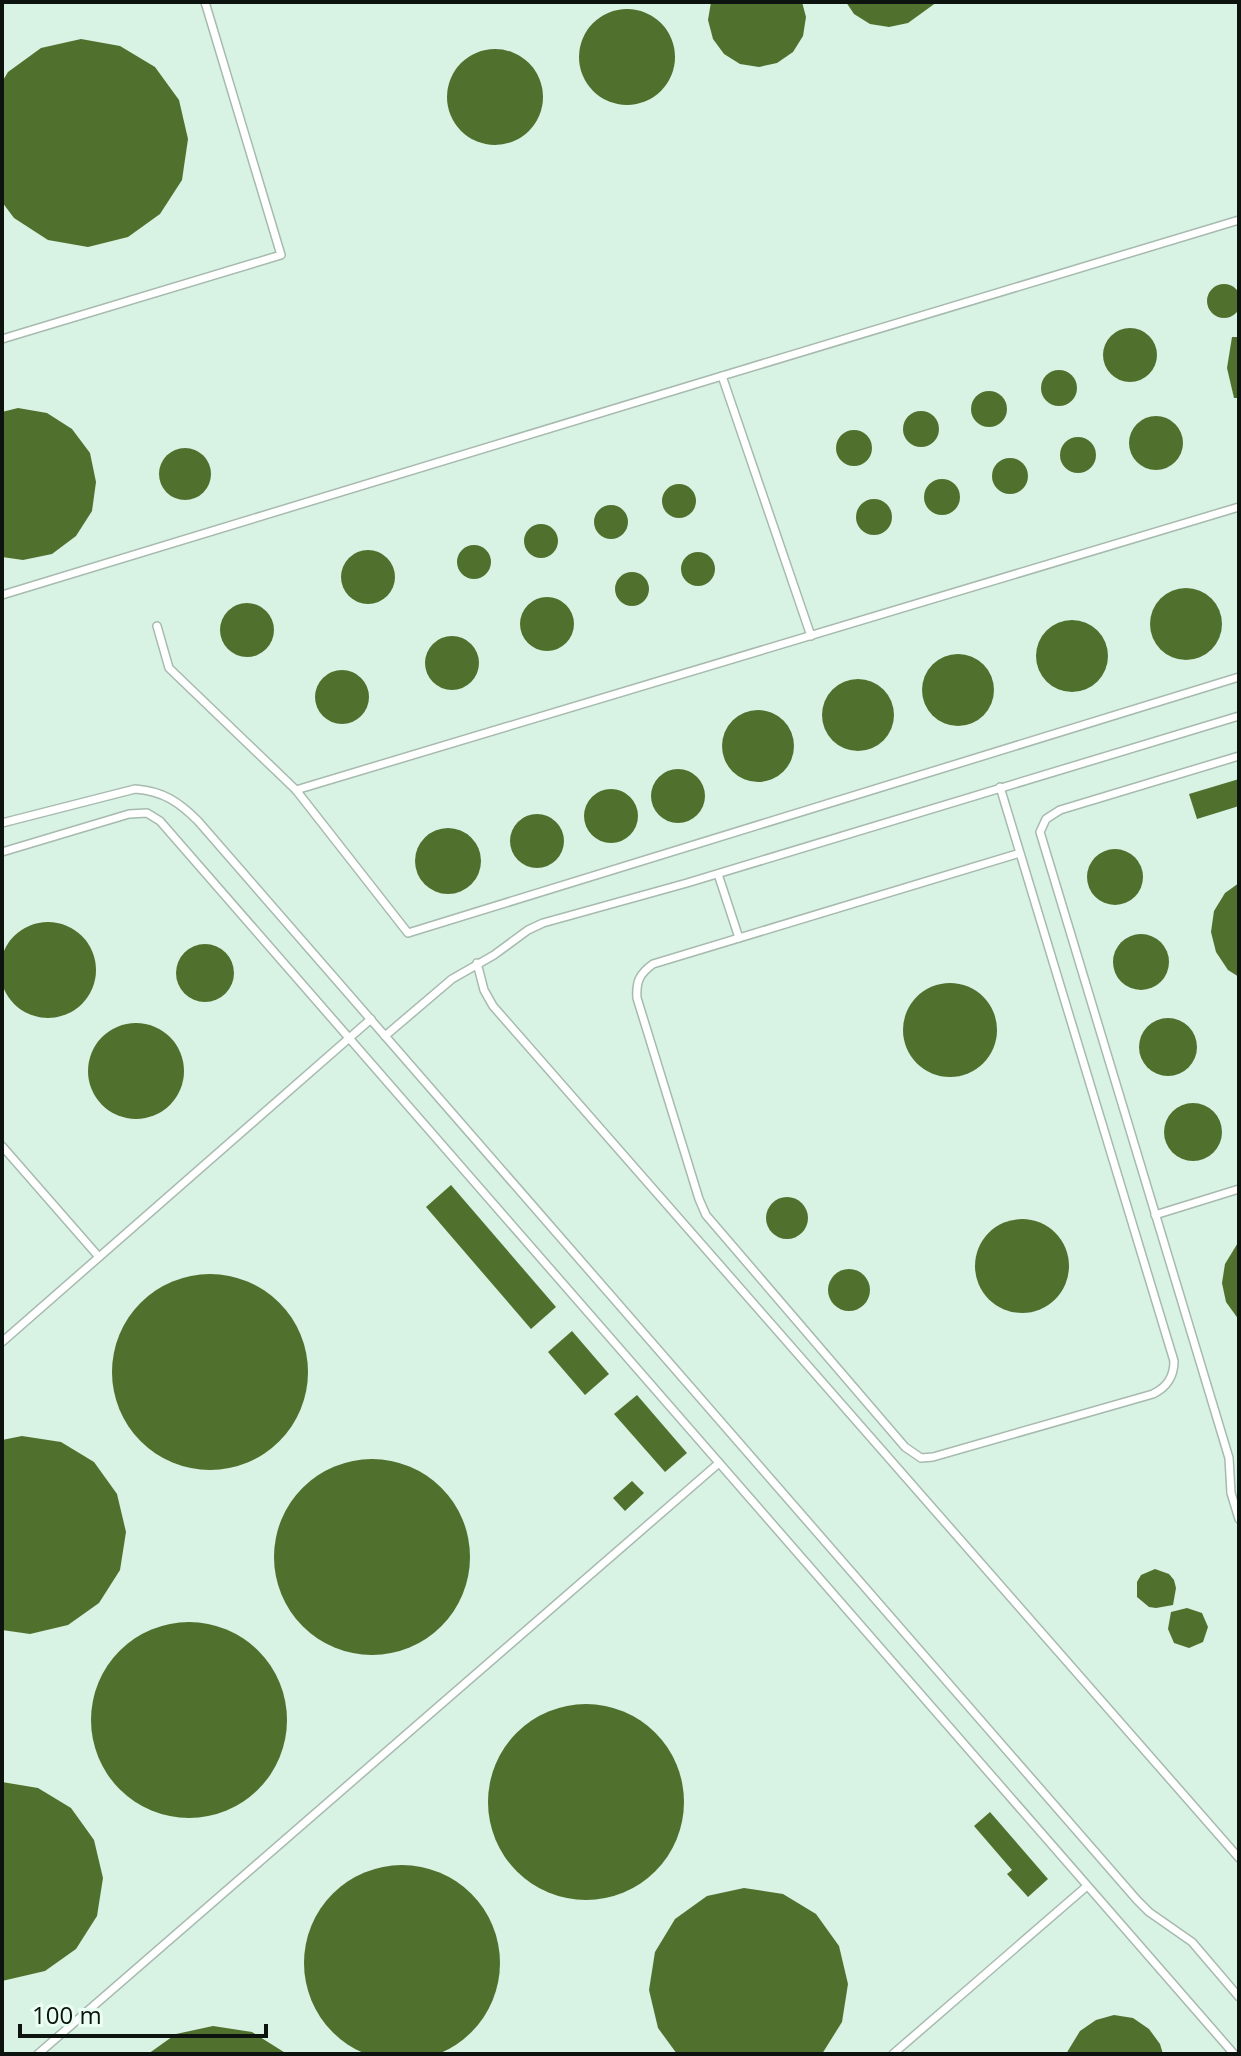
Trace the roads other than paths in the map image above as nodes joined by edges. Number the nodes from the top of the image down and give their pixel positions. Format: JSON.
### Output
{"nodes":[{"id":1,"x":205,"y":2,"type":"edge"},
{"id":2,"x":1239,"y":220,"type":"edge"},
{"id":3,"x":2,"y":339,"type":"edge"},
{"id":4,"x":722,"y":376,"type":"junction"},
{"id":5,"x":1239,"y":507,"type":"edge"},
{"id":6,"x":2,"y":595,"type":"edge"},
{"id":7,"x":157,"y":626,"type":"dead end"},
{"id":8,"x":811,"y":636,"type":"junction"},
{"id":9,"x":1239,"y":677,"type":"edge"},
{"id":10,"x":1239,"y":716,"type":"edge"},
{"id":11,"x":1239,"y":756,"type":"edge"},
{"id":12,"x":1000,"y":787,"type":"junction"},
{"id":13,"x":296,"y":790,"type":"junction"},
{"id":14,"x":2,"y":823,"type":"edge"},
{"id":15,"x":2,"y":852,"type":"edge"},
{"id":16,"x":1020,"y":853,"type":"junction"},
{"id":17,"x":718,"y":874,"type":"junction"},
{"id":18,"x":739,"y":938,"type":"junction"},
{"id":19,"x":477,"y":963,"type":"junction"},
{"id":20,"x":371,"y":1019,"type":"junction"},
{"id":21,"x":385,"y":1036,"type":"junction"},
{"id":22,"x":349,"y":1038,"type":"junction"},
{"id":23,"x":2,"y":1146,"type":"edge"},
{"id":24,"x":1239,"y":1189,"type":"edge"},
{"id":25,"x":1155,"y":1215,"type":"junction"},
{"id":26,"x":99,"y":1257,"type":"junction"},
{"id":27,"x":2,"y":1342,"type":"edge"},
{"id":28,"x":719,"y":1463,"type":"junction"},
{"id":29,"x":1239,"y":1519,"type":"edge"},
{"id":30,"x":1239,"y":1858,"type":"edge"},
{"id":31,"x":1087,"y":1886,"type":"junction"},
{"id":32,"x":1239,"y":1997,"type":"edge"},
{"id":33,"x":38,"y":2054,"type":"edge"},
{"id":34,"x":893,"y":2054,"type":"edge"},
{"id":35,"x":1234,"y":2054,"type":"edge"}],
"edges":[{"from":1,"to":3,"type":"lane"},
{"from":2,"to":4,"type":"lane"},
{"from":4,"to":6,"type":"lane"},
{"from":4,"to":8,"type":"lane"},
{"from":5,"to":8,"type":"lane"},
{"from":7,"to":13,"type":"lane"},
{"from":8,"to":13,"type":"lane"},
{"from":9,"to":13,"type":"lane"},
{"from":10,"to":12,"type":"lane"},
{"from":11,"to":25,"type":"lane"},
{"from":12,"to":16,"type":"lane"},
{"from":12,"to":17,"type":"lane"},
{"from":14,"to":20,"type":"lane"},
{"from":15,"to":22,"type":"lane"},
{"from":16,"to":18,"type":"lane"},
{"from":16,"to":18,"type":"lane"},
{"from":17,"to":18,"type":"lane"},
{"from":17,"to":19,"type":"lane"},
{"from":19,"to":21,"type":"lane"},
{"from":19,"to":30,"type":"lane"},
{"from":20,"to":21,"type":"lane"},
{"from":20,"to":22,"type":"lane"},
{"from":21,"to":32,"type":"lane"},
{"from":22,"to":26,"type":"lane"},
{"from":22,"to":28,"type":"lane"},
{"from":23,"to":26,"type":"lane"},
{"from":24,"to":25,"type":"lane"},
{"from":25,"to":29,"type":"lane"},
{"from":26,"to":27,"type":"lane"},
{"from":28,"to":31,"type":"lane"},
{"from":28,"to":33,"type":"lane"},
{"from":31,"to":34,"type":"lane"},
{"from":31,"to":35,"type":"lane"}]}
